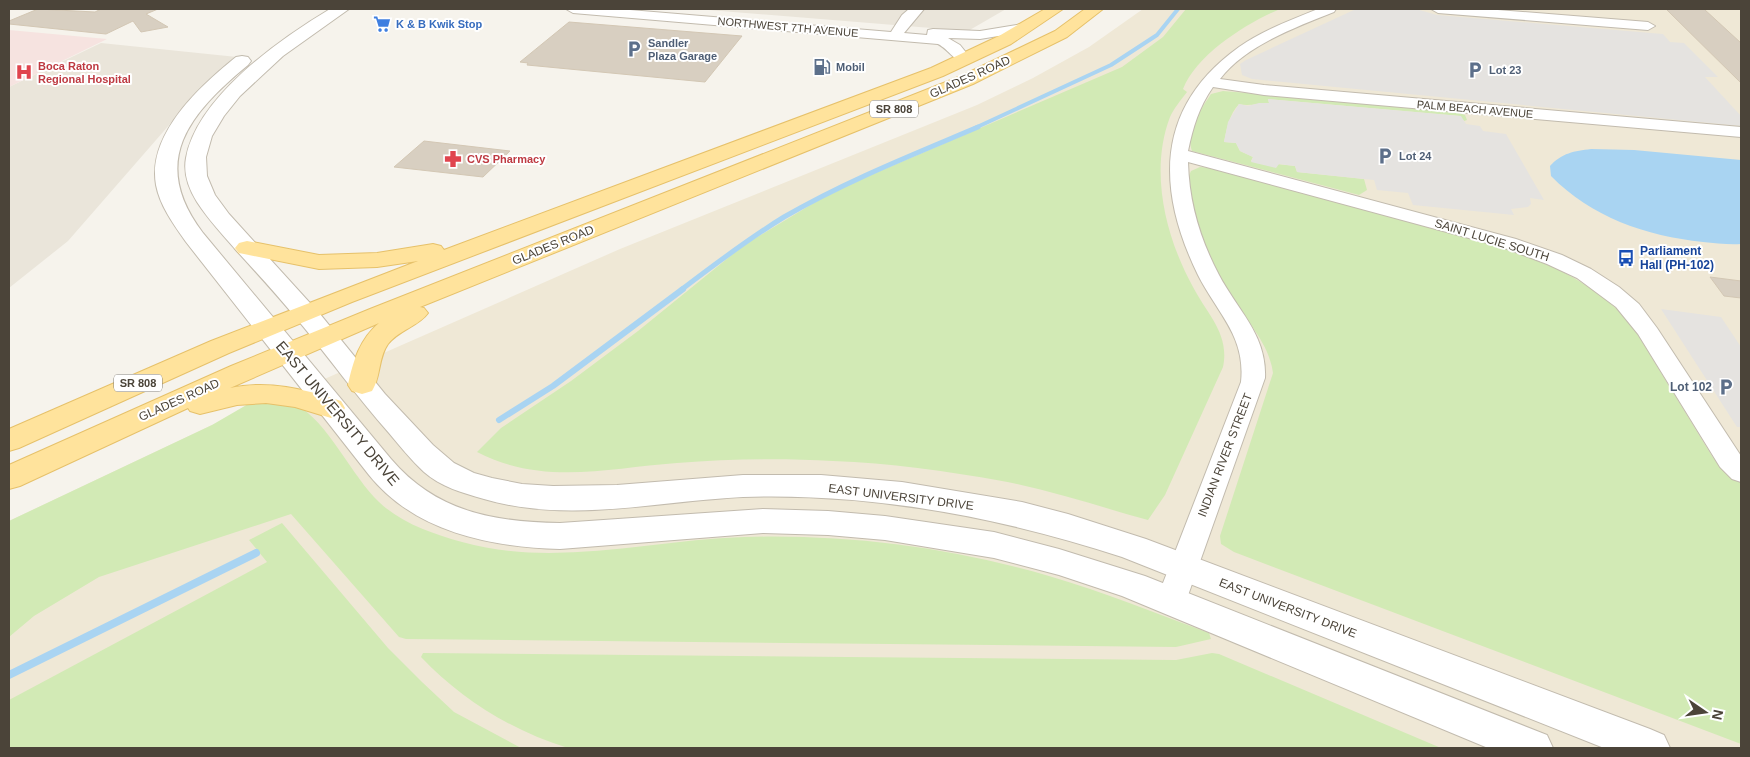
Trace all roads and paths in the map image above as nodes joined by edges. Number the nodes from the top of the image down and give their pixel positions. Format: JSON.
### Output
{"nodes":[{"id":1,"x":320,"y":9,"type":"edge"},
{"id":2,"x":341,"y":9,"type":"edge"},
{"id":3,"x":573,"y":9,"type":"edge"},
{"id":4,"x":635,"y":9,"type":"edge"},
{"id":5,"x":917,"y":9,"type":"edge"},
{"id":6,"x":1055,"y":9,"type":"edge"},
{"id":7,"x":1095,"y":9,"type":"edge"},
{"id":8,"x":1329,"y":9,"type":"edge"},
{"id":9,"x":1438,"y":9,"type":"edge"},
{"id":10,"x":756,"y":17,"type":"edge"},
{"id":11,"x":1648,"y":26,"type":"dead end"},
{"id":12,"x":1028,"y":27,"type":"junction"},
{"id":13,"x":897,"y":33,"type":"junction"},
{"id":14,"x":965,"y":60,"type":"junction"},
{"id":15,"x":1209,"y":82,"type":"junction"},
{"id":16,"x":803,"y":124,"type":"junction"},
{"id":17,"x":1741,"y":132,"type":"edge"},
{"id":18,"x":781,"y":154,"type":"junction"},
{"id":19,"x":1179,"y":154,"type":"junction"},
{"id":20,"x":494,"y":240,"type":"junction"},
{"id":21,"x":247,"y":248,"type":"junction"},
{"id":22,"x":539,"y":250,"type":"junction"},
{"id":23,"x":305,"y":313,"type":"junction"},
{"id":24,"x":268,"y":328,"type":"junction"},
{"id":25,"x":324,"y":337,"type":"junction"},
{"id":26,"x":287,"y":353,"type":"junction"},
{"id":27,"x":362,"y":385,"type":"junction"},
{"id":28,"x":331,"y":408,"type":"junction"},
{"id":29,"x":126,"y":424,"type":"junction"},
{"id":30,"x":9,"y":441,"type":"edge"},
{"id":31,"x":1741,"y":472,"type":"edge"},
{"id":32,"x":9,"y":478,"type":"edge"},
{"id":33,"x":1183,"y":566,"type":"junction"},
{"id":34,"x":1171,"y":601,"type":"junction"},
{"id":35,"x":1533,"y":748,"type":"edge"},
{"id":36,"x":1650,"y":748,"type":"edge"}],
"edges":[{"from":1,"to":24,"type":"street","name":"EAST UNIVERSITY DRIVE"},
{"from":2,"to":21,"type":"street","name":"EAST UNIVERSITY DRIVE"},
{"from":3,"to":10,"type":"street","name":"NORTHWEST 7TH AVENUE"},
{"from":4,"to":10,"type":"street","name":"NORTHWEST 7TH AVENUE"},
{"from":5,"to":13,"type":"street"},
{"from":6,"to":12,"type":"main road","name":"GLADES ROAD","number":"SR 808"},
{"from":7,"to":18,"type":"main road","name":"GLADES ROAD","number":"SR 808"},
{"from":8,"to":15,"type":"street","name":"INDIAN RIVER STREET"},
{"from":9,"to":11,"type":"street"},
{"from":10,"to":13,"type":"street","name":"NORTHWEST 7TH AVENUE"},
{"from":12,"to":13,"type":"street","name":"NORTHWEST 7TH AVENUE"},
{"from":12,"to":14,"type":"main road","name":"GLADES ROAD","number":"SR 808"},
{"from":13,"to":14,"type":"street","name":"NORTHWEST 7TH AVENUE"},
{"from":14,"to":16,"type":"main road","name":"GLADES ROAD","number":"SR 808"},
{"from":15,"to":17,"type":"street","name":"PALM BEACH AVENUE"},
{"from":15,"to":19,"type":"street","name":"INDIAN RIVER STREET"},
{"from":16,"to":18,"type":"main road"},
{"from":16,"to":20,"type":"main road","name":"GLADES ROAD","number":"SR 808"},
{"from":18,"to":22,"type":"main road","name":"GLADES ROAD","number":"SR 808"},
{"from":19,"to":31,"type":"street","name":"SAINT LUCIE SOUTH"},
{"from":19,"to":33,"type":"street","name":"INDIAN RIVER STREET"},
{"from":20,"to":21,"type":"main road"},
{"from":20,"to":23,"type":"main road","name":"GLADES ROAD","number":"SR 808"},
{"from":21,"to":23,"type":"street","name":"EAST UNIVERSITY DRIVE"},
{"from":22,"to":25,"type":"main road","name":"GLADES ROAD","number":"SR 808"},
{"from":22,"to":27,"type":"main road"},
{"from":23,"to":24,"type":"main road","name":"GLADES ROAD","number":"SR 808"},
{"from":23,"to":25,"type":"street","name":"EAST UNIVERSITY DRIVE"},
{"from":24,"to":26,"type":"street","name":"EAST UNIVERSITY DRIVE"},
{"from":24,"to":30,"type":"main road","name":"GLADES ROAD","number":"SR 808"},
{"from":25,"to":26,"type":"main road","name":"GLADES ROAD","number":"SR 808"},
{"from":25,"to":27,"type":"street","name":"EAST UNIVERSITY DRIVE"},
{"from":26,"to":28,"type":"street","name":"EAST UNIVERSITY DRIVE"},
{"from":26,"to":29,"type":"main road","name":"GLADES ROAD","number":"SR 808"},
{"from":27,"to":33,"type":"street","name":"EAST UNIVERSITY DRIVE"},
{"from":28,"to":29,"type":"main road"},
{"from":28,"to":34,"type":"street","name":"EAST UNIVERSITY DRIVE"},
{"from":29,"to":32,"type":"main road","name":"GLADES ROAD","number":"SR 808"},
{"from":33,"to":34,"type":"street","name":"INDIAN RIVER STREET"},
{"from":33,"to":36,"type":"street","name":"EAST UNIVERSITY DRIVE"},
{"from":34,"to":35,"type":"street","name":"EAST UNIVERSITY DRIVE"}]}
